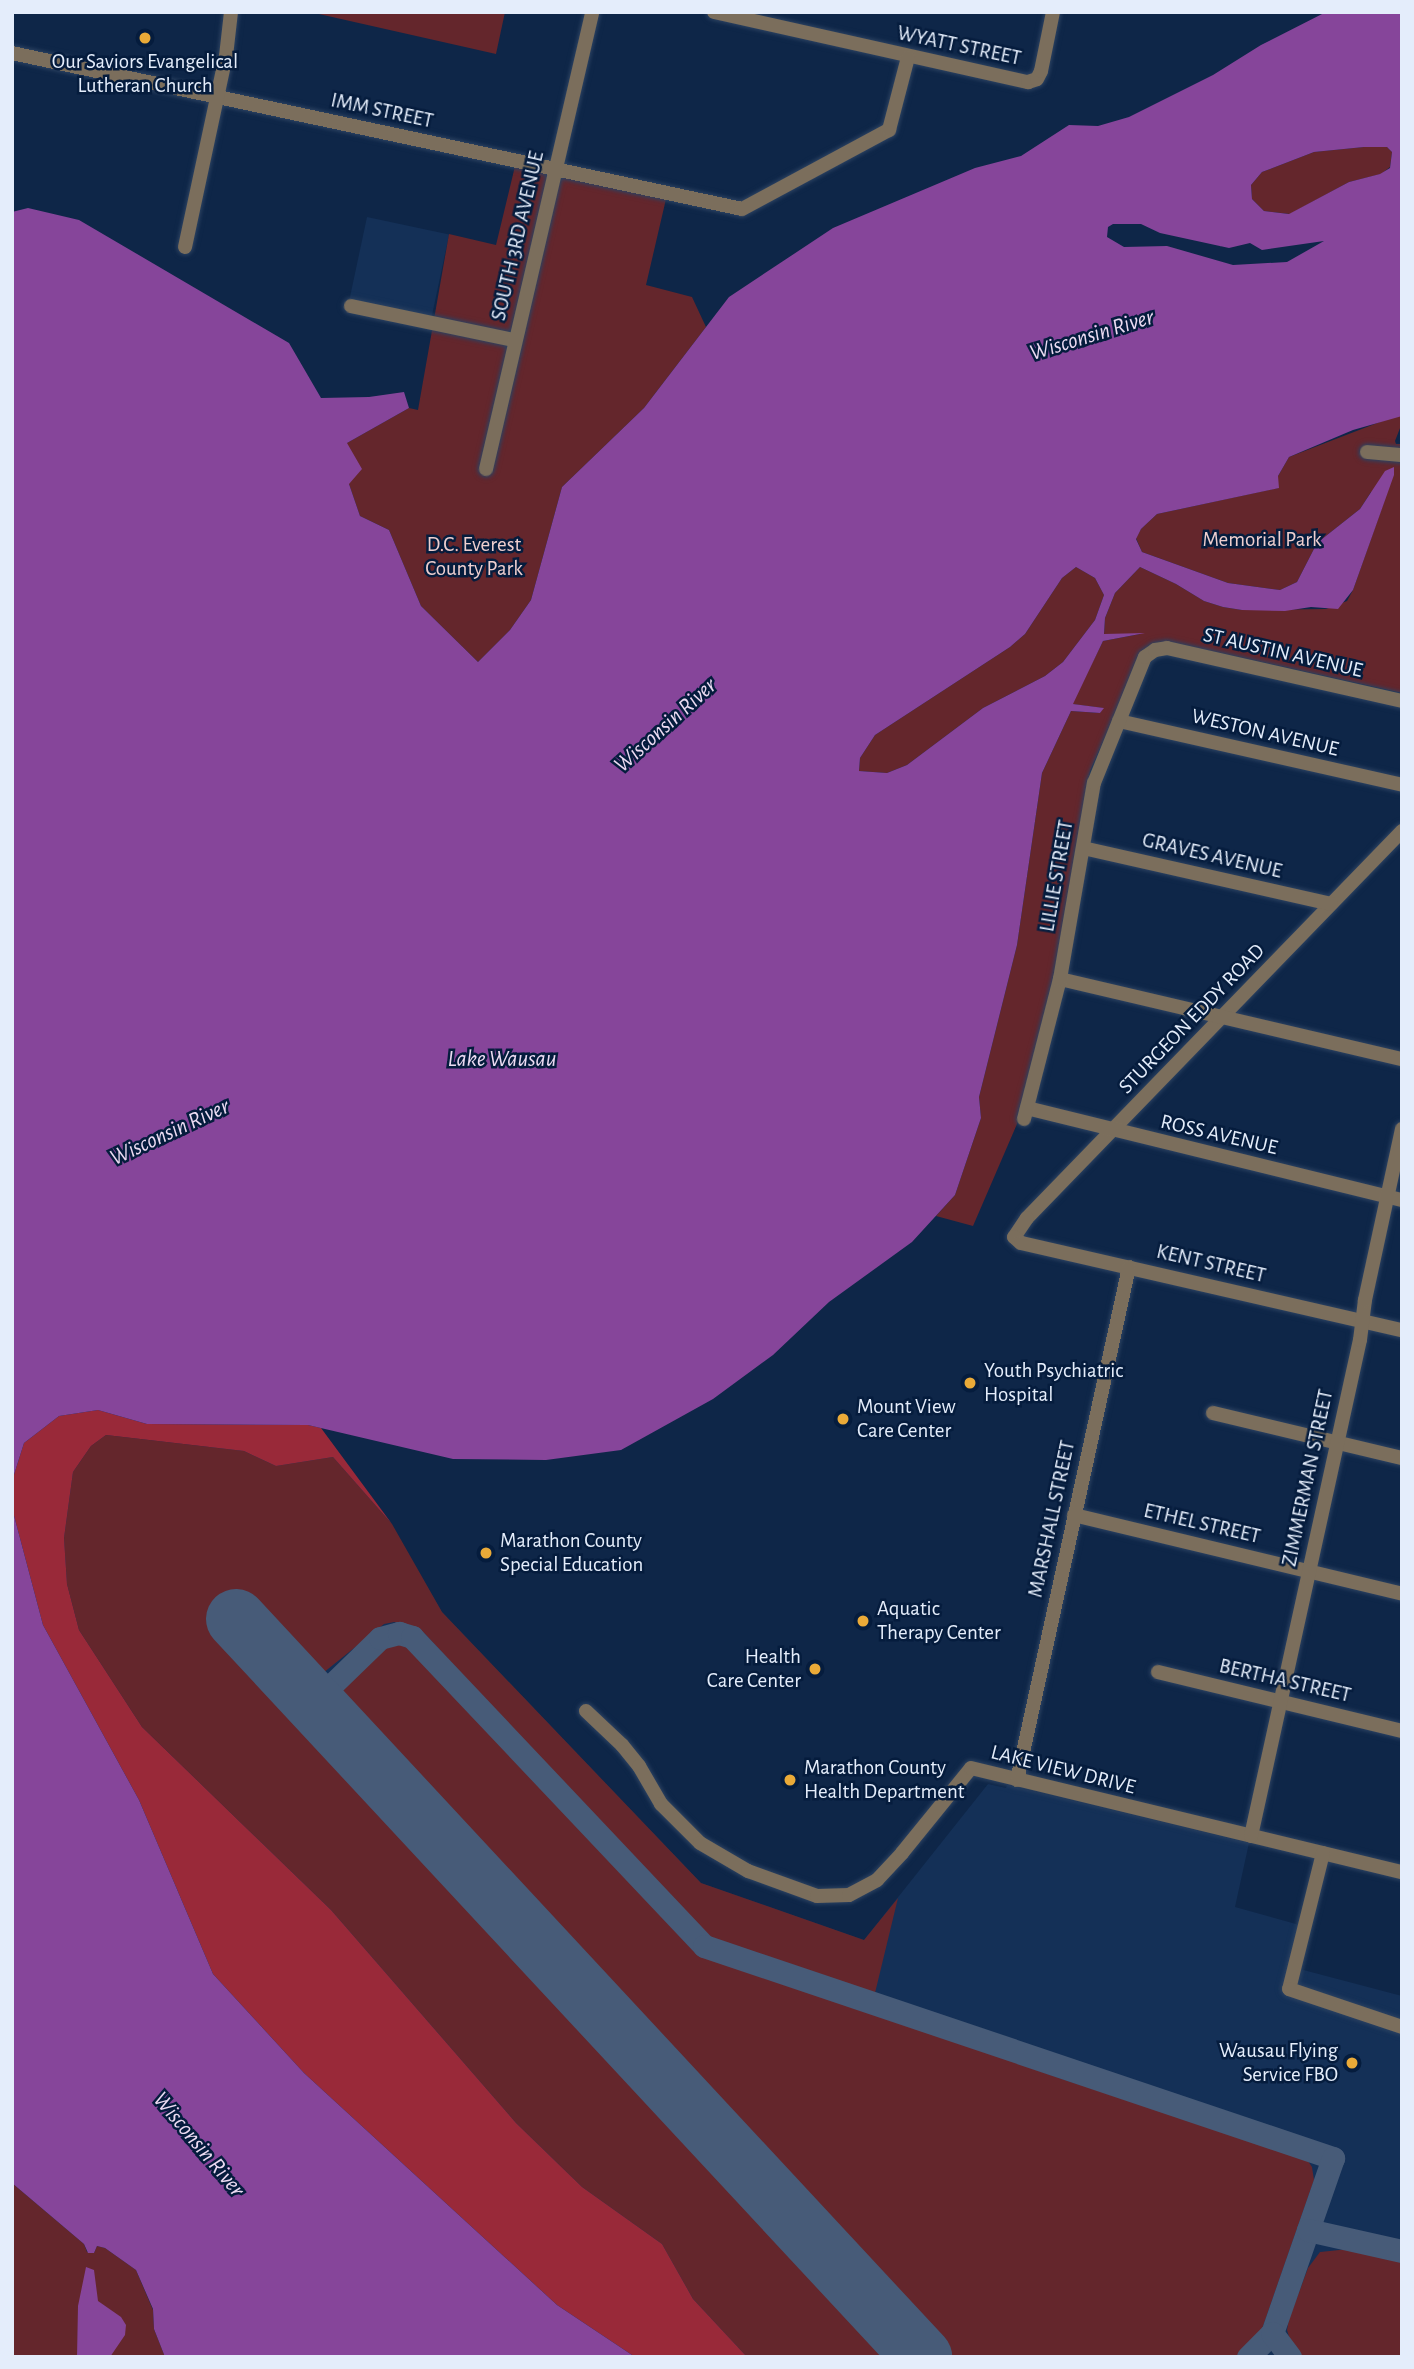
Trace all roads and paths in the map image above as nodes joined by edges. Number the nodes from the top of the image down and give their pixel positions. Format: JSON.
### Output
{"nodes":[{"id":1,"x":231,"y":12,"type":"edge"},
{"id":2,"x":592,"y":12,"type":"edge"},
{"id":3,"x":714,"y":12,"type":"edge"},
{"id":4,"x":1053,"y":12,"type":"edge"},
{"id":5,"x":12,"y":53,"type":"edge"},
{"id":6,"x":908,"y":57,"type":"junction"},
{"id":7,"x":217,"y":97,"type":"junction"},
{"id":8,"x":555,"y":170,"type":"junction"},
{"id":9,"x":185,"y":247,"type":"dead end"},
{"id":10,"x":351,"y":306,"type":"dead end"},
{"id":11,"x":514,"y":340,"type":"junction"},
{"id":12,"x":1367,"y":452,"type":"dead end"},
{"id":13,"x":1402,"y":454,"type":"edge"},
{"id":14,"x":486,"y":469,"type":"dead end"},
{"id":15,"x":1155,"y":650,"type":"joint"},
{"id":16,"x":1402,"y":701,"type":"edge"},
{"id":17,"x":1119,"y":721,"type":"junction"},
{"id":18,"x":1402,"y":785,"type":"edge"},
{"id":19,"x":1402,"y":831,"type":"edge"},
{"id":20,"x":1083,"y":848,"type":"junction"},
{"id":21,"x":1331,"y":904,"type":"junction"},
{"id":22,"x":1060,"y":979,"type":"junction"},
{"id":23,"x":1224,"y":1016,"type":"junction"},
{"id":24,"x":1402,"y":1059,"type":"edge"},
{"id":25,"x":1025,"y":1114,"type":"joint"},
{"id":26,"x":1113,"y":1129,"type":"junction"},
{"id":27,"x":1402,"y":1129,"type":"edge"},
{"id":28,"x":1394,"y":1198,"type":"edge"},
{"id":29,"x":1014,"y":1237,"type":"joint"},
{"id":30,"x":1129,"y":1267,"type":"junction"},
{"id":31,"x":1362,"y":1321,"type":"junction"},
{"id":32,"x":1402,"y":1331,"type":"edge"},
{"id":33,"x":1213,"y":1413,"type":"dead end"},
{"id":34,"x":1337,"y":1443,"type":"junction"},
{"id":35,"x":1402,"y":1458,"type":"edge"},
{"id":36,"x":1074,"y":1515,"type":"junction"},
{"id":37,"x":1309,"y":1572,"type":"junction"},
{"id":38,"x":1402,"y":1594,"type":"edge"},
{"id":39,"x":1158,"y":1672,"type":"dead end"},
{"id":40,"x":1280,"y":1702,"type":"junction"},
{"id":41,"x":586,"y":1711,"type":"dead end"},
{"id":42,"x":1402,"y":1731,"type":"edge"},
{"id":43,"x":1017,"y":1780,"type":"junction"},
{"id":44,"x":1251,"y":1836,"type":"junction"},
{"id":45,"x":1323,"y":1853,"type":"junction"},
{"id":46,"x":1402,"y":1872,"type":"edge"},
{"id":47,"x":1402,"y":2027,"type":"edge"}],
"edges":[{"from":1,"to":7,"type":"street"},
{"from":2,"to":8,"type":"street","name":"SOUTH 3RD AVENUE"},
{"from":3,"to":6,"type":"street","name":"WYATT STREET"},
{"from":4,"to":6,"type":"street","name":"WYATT STREET"},
{"from":5,"to":7,"type":"street","name":"IMM STREET"},
{"from":6,"to":8,"type":"street","name":"IMM STREET"},
{"from":7,"to":8,"type":"street","name":"IMM STREET"},
{"from":7,"to":9,"type":"street"},
{"from":8,"to":11,"type":"street","name":"SOUTH 3RD AVENUE"},
{"from":10,"to":11,"type":"street"},
{"from":11,"to":14,"type":"street","name":"SOUTH 3RD AVENUE"},
{"from":12,"to":13,"type":"street"},
{"from":15,"to":16,"type":"street","name":"ST AUSTIN AVENUE"},
{"from":15,"to":17,"type":"street","name":"LILLIE STREET"},
{"from":17,"to":18,"type":"street","name":"WESTON AVENUE"},
{"from":17,"to":20,"type":"street","name":"LILLIE STREET"},
{"from":19,"to":21,"type":"street","name":"STURGEON EDDY ROAD"},
{"from":20,"to":21,"type":"street","name":"GRAVES AVENUE"},
{"from":20,"to":22,"type":"street","name":"LILLIE STREET"},
{"from":21,"to":23,"type":"street","name":"STURGEON EDDY ROAD"},
{"from":22,"to":23,"type":"street"},
{"from":22,"to":25,"type":"street","name":"LILLIE STREET"},
{"from":23,"to":24,"type":"street"},
{"from":23,"to":26,"type":"street","name":"STURGEON EDDY ROAD"},
{"from":25,"to":26,"type":"street","name":"ROSS AVENUE"},
{"from":26,"to":28,"type":"street","name":"ROSS AVENUE"},
{"from":26,"to":29,"type":"street","name":"STURGEON EDDY ROAD"},
{"from":27,"to":28,"type":"street","name":"ZIMMERMAN STREET"},
{"from":28,"to":31,"type":"street","name":"ZIMMERMAN STREET"},
{"from":29,"to":30,"type":"street","name":"KENT STREET"},
{"from":30,"to":31,"type":"street","name":"KENT STREET"},
{"from":30,"to":36,"type":"street","name":"MARSHALL STREET"},
{"from":31,"to":32,"type":"street","name":"KENT STREET"},
{"from":31,"to":34,"type":"street","name":"ZIMMERMAN STREET"},
{"from":33,"to":34,"type":"street"},
{"from":34,"to":35,"type":"street"},
{"from":34,"to":37,"type":"street","name":"ZIMMERMAN STREET"},
{"from":36,"to":37,"type":"street","name":"ETHEL STREET"},
{"from":36,"to":43,"type":"street","name":"MARSHALL STREET"},
{"from":37,"to":38,"type":"street","name":"ETHEL STREET"},
{"from":37,"to":40,"type":"street","name":"ZIMMERMAN STREET"},
{"from":39,"to":40,"type":"street","name":"BERTHA STREET"},
{"from":40,"to":42,"type":"street","name":"BERTHA STREET"},
{"from":40,"to":44,"type":"street","name":"ZIMMERMAN STREET"},
{"from":41,"to":43,"type":"street","name":"LAKE VIEW DRIVE"},
{"from":43,"to":44,"type":"street","name":"LAKE VIEW DRIVE"},
{"from":44,"to":45,"type":"street","name":"LAKE VIEW DRIVE"},
{"from":45,"to":46,"type":"street","name":"LAKE VIEW DRIVE"},
{"from":45,"to":47,"type":"street"}]}
